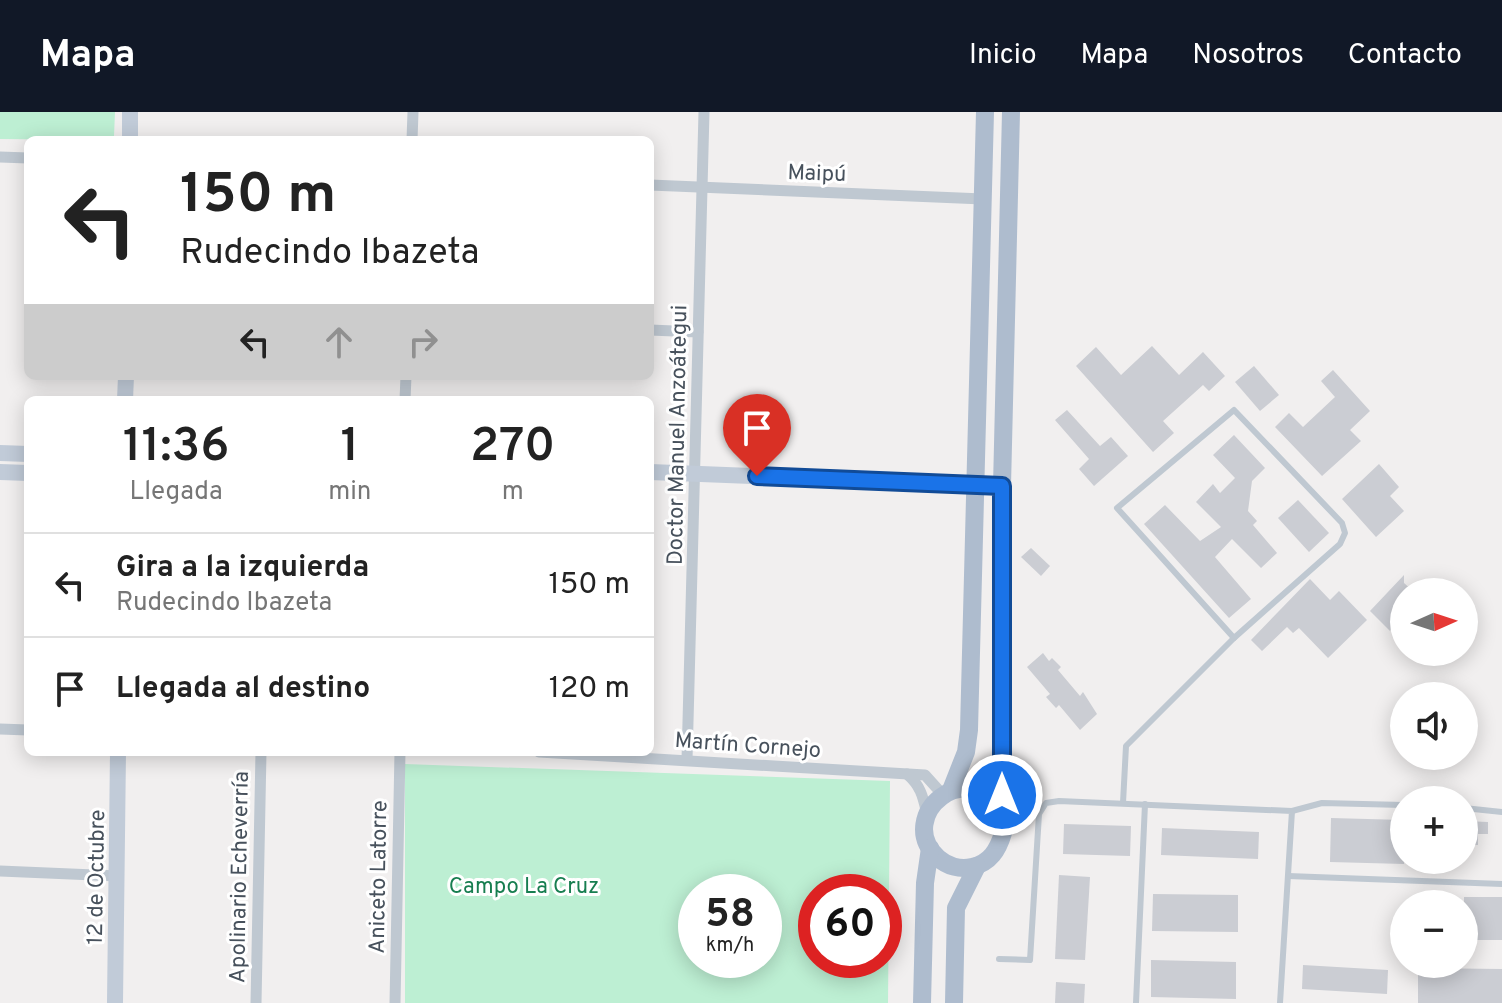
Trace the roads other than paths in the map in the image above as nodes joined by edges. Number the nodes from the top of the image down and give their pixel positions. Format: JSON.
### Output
{"nodes":[{"id":1,"x":130,"y":112,"type":"edge"},
{"id":2,"x":413,"y":112,"type":"edge"},
{"id":3,"x":704,"y":112,"type":"edge"},
{"id":4,"x":985,"y":112,"type":"edge"},
{"id":5,"x":1011,"y":112,"type":"edge"},
{"id":6,"x":130,"y":136,"type":"edge"},
{"id":7,"x":412,"y":136,"type":"edge"},
{"id":8,"x":0,"y":157,"type":"edge"},
{"id":9,"x":24,"y":158,"type":"edge"},
{"id":10,"x":654,"y":185,"type":"edge"},
{"id":11,"x":702,"y":188,"type":"junction"},
{"id":12,"x":983,"y":199,"type":"junction"},
{"id":13,"x":654,"y":330,"type":"edge"},
{"id":14,"x":698,"y":332,"type":"junction"},
{"id":15,"x":0,"y":453,"type":"edge"},
{"id":16,"x":24,"y":454,"type":"edge"},
{"id":17,"x":0,"y":472,"type":"edge"},
{"id":18,"x":654,"y":472,"type":"edge"},
{"id":19,"x":24,"y":473,"type":"edge"},
{"id":20,"x":695,"y":473,"type":"junction"},
{"id":21,"x":975,"y":485,"type":"junction"},
{"id":22,"x":1002,"y":486,"type":"junction"},
{"id":23,"x":1234,"y":638,"type":"junction"},
{"id":24,"x":0,"y":729,"type":"edge"},
{"id":25,"x":24,"y":730,"type":"edge"},
{"id":26,"x":118,"y":756,"type":"edge"},
{"id":27,"x":261,"y":756,"type":"edge"},
{"id":28,"x":400,"y":756,"type":"edge"},
{"id":29,"x":613,"y":756,"type":"edge"},
{"id":30,"x":687,"y":760,"type":"junction"},
{"id":31,"x":907,"y":774,"type":"junction"},
{"id":32,"x":947,"y":793,"type":"junction"},
{"id":33,"x":1123,"y":803,"type":"junction"},
{"id":34,"x":1145,"y":804,"type":"junction"},
{"id":35,"x":1390,"y":805,"type":"edge"},
{"id":36,"x":1478,"y":809,"type":"edge"},
{"id":37,"x":1292,"y":811,"type":"junction"},
{"id":38,"x":1502,"y":812,"type":"edge"},
{"id":39,"x":927,"y":814,"type":"junction"},
{"id":40,"x":1002,"y":818,"type":"junction"},
{"id":41,"x":930,"y":848,"type":"junction"},
{"id":42,"x":977,"y":866,"type":"junction"},
{"id":43,"x":0,"y":871,"type":"edge"},
{"id":44,"x":118,"y":876,"type":"junction"},
{"id":45,"x":1288,"y":876,"type":"junction"},
{"id":46,"x":1502,"y":884,"type":"edge"},
{"id":47,"x":999,"y":959,"type":"dead end"},
{"id":48,"x":115,"y":1003,"type":"edge"},
{"id":49,"x":256,"y":1003,"type":"edge"},
{"id":50,"x":395,"y":1003,"type":"edge"},
{"id":51,"x":922,"y":1003,"type":"edge"},
{"id":52,"x":954,"y":1003,"type":"edge"},
{"id":53,"x":1136,"y":1003,"type":"edge"},
{"id":54,"x":1280,"y":1003,"type":"edge"}],
"edges":[{"from":1,"to":6,"type":"street"},
{"from":2,"to":7,"type":"street"},
{"from":3,"to":11,"type":"street","name":"Doctor Manuel Anzoátegui"},
{"from":4,"to":12,"type":"main road"},
{"from":5,"to":22,"type":"main road"},
{"from":8,"to":9,"type":"street"},
{"from":10,"to":11,"type":"street","name":"Maipú"},
{"from":11,"to":12,"type":"street","name":"Maipú"},
{"from":11,"to":14,"type":"street","name":"Doctor Manuel Anzoátegui"},
{"from":12,"to":21,"type":"main road"},
{"from":13,"to":14,"type":"street"},
{"from":14,"to":20,"type":"street","name":"Doctor Manuel Anzoátegui"},
{"from":15,"to":16,"type":"street"},
{"from":17,"to":19,"type":"street"},
{"from":18,"to":20,"type":"street"},
{"from":20,"to":21,"type":"street"},
{"from":20,"to":30,"type":"street","name":"Doctor Manuel Anzoátegui"},
{"from":21,"to":22,"type":"street"},
{"from":21,"to":32,"type":"main road"},
{"from":22,"to":40,"type":"main road"},
{"from":23,"to":23,"type":"lane"},
{"from":23,"to":33,"type":"lane"},
{"from":24,"to":25,"type":"street"},
{"from":26,"to":44,"type":"street","name":"12 de Octubre"},
{"from":27,"to":49,"type":"street","name":"Apolinario Echeverría"},
{"from":28,"to":50,"type":"street","name":"Aniceto Latorre"},
{"from":29,"to":30,"type":"street","name":"Martín Cornejo"},
{"from":30,"to":31,"type":"street","name":"Martín Cornejo"},
{"from":31,"to":32,"type":"street","name":"Martín Cornejo"},
{"from":31,"to":39,"type":"street"},
{"from":32,"to":39,"type":"main road"},
{"from":32,"to":40,"type":"main road"},
{"from":33,"to":34,"type":"lane"},
{"from":33,"to":47,"type":"lane"},
{"from":34,"to":37,"type":"lane"},
{"from":34,"to":53,"type":"lane"},
{"from":35,"to":37,"type":"lane"},
{"from":36,"to":38,"type":"lane"},
{"from":37,"to":45,"type":"lane"},
{"from":39,"to":41,"type":"main road"},
{"from":40,"to":42,"type":"main road"},
{"from":41,"to":42,"type":"main road"},
{"from":41,"to":51,"type":"main road"},
{"from":42,"to":52,"type":"main road"},
{"from":43,"to":44,"type":"street"},
{"from":44,"to":48,"type":"street","name":"12 de Octubre"},
{"from":45,"to":46,"type":"lane"},
{"from":45,"to":54,"type":"lane"}]}
